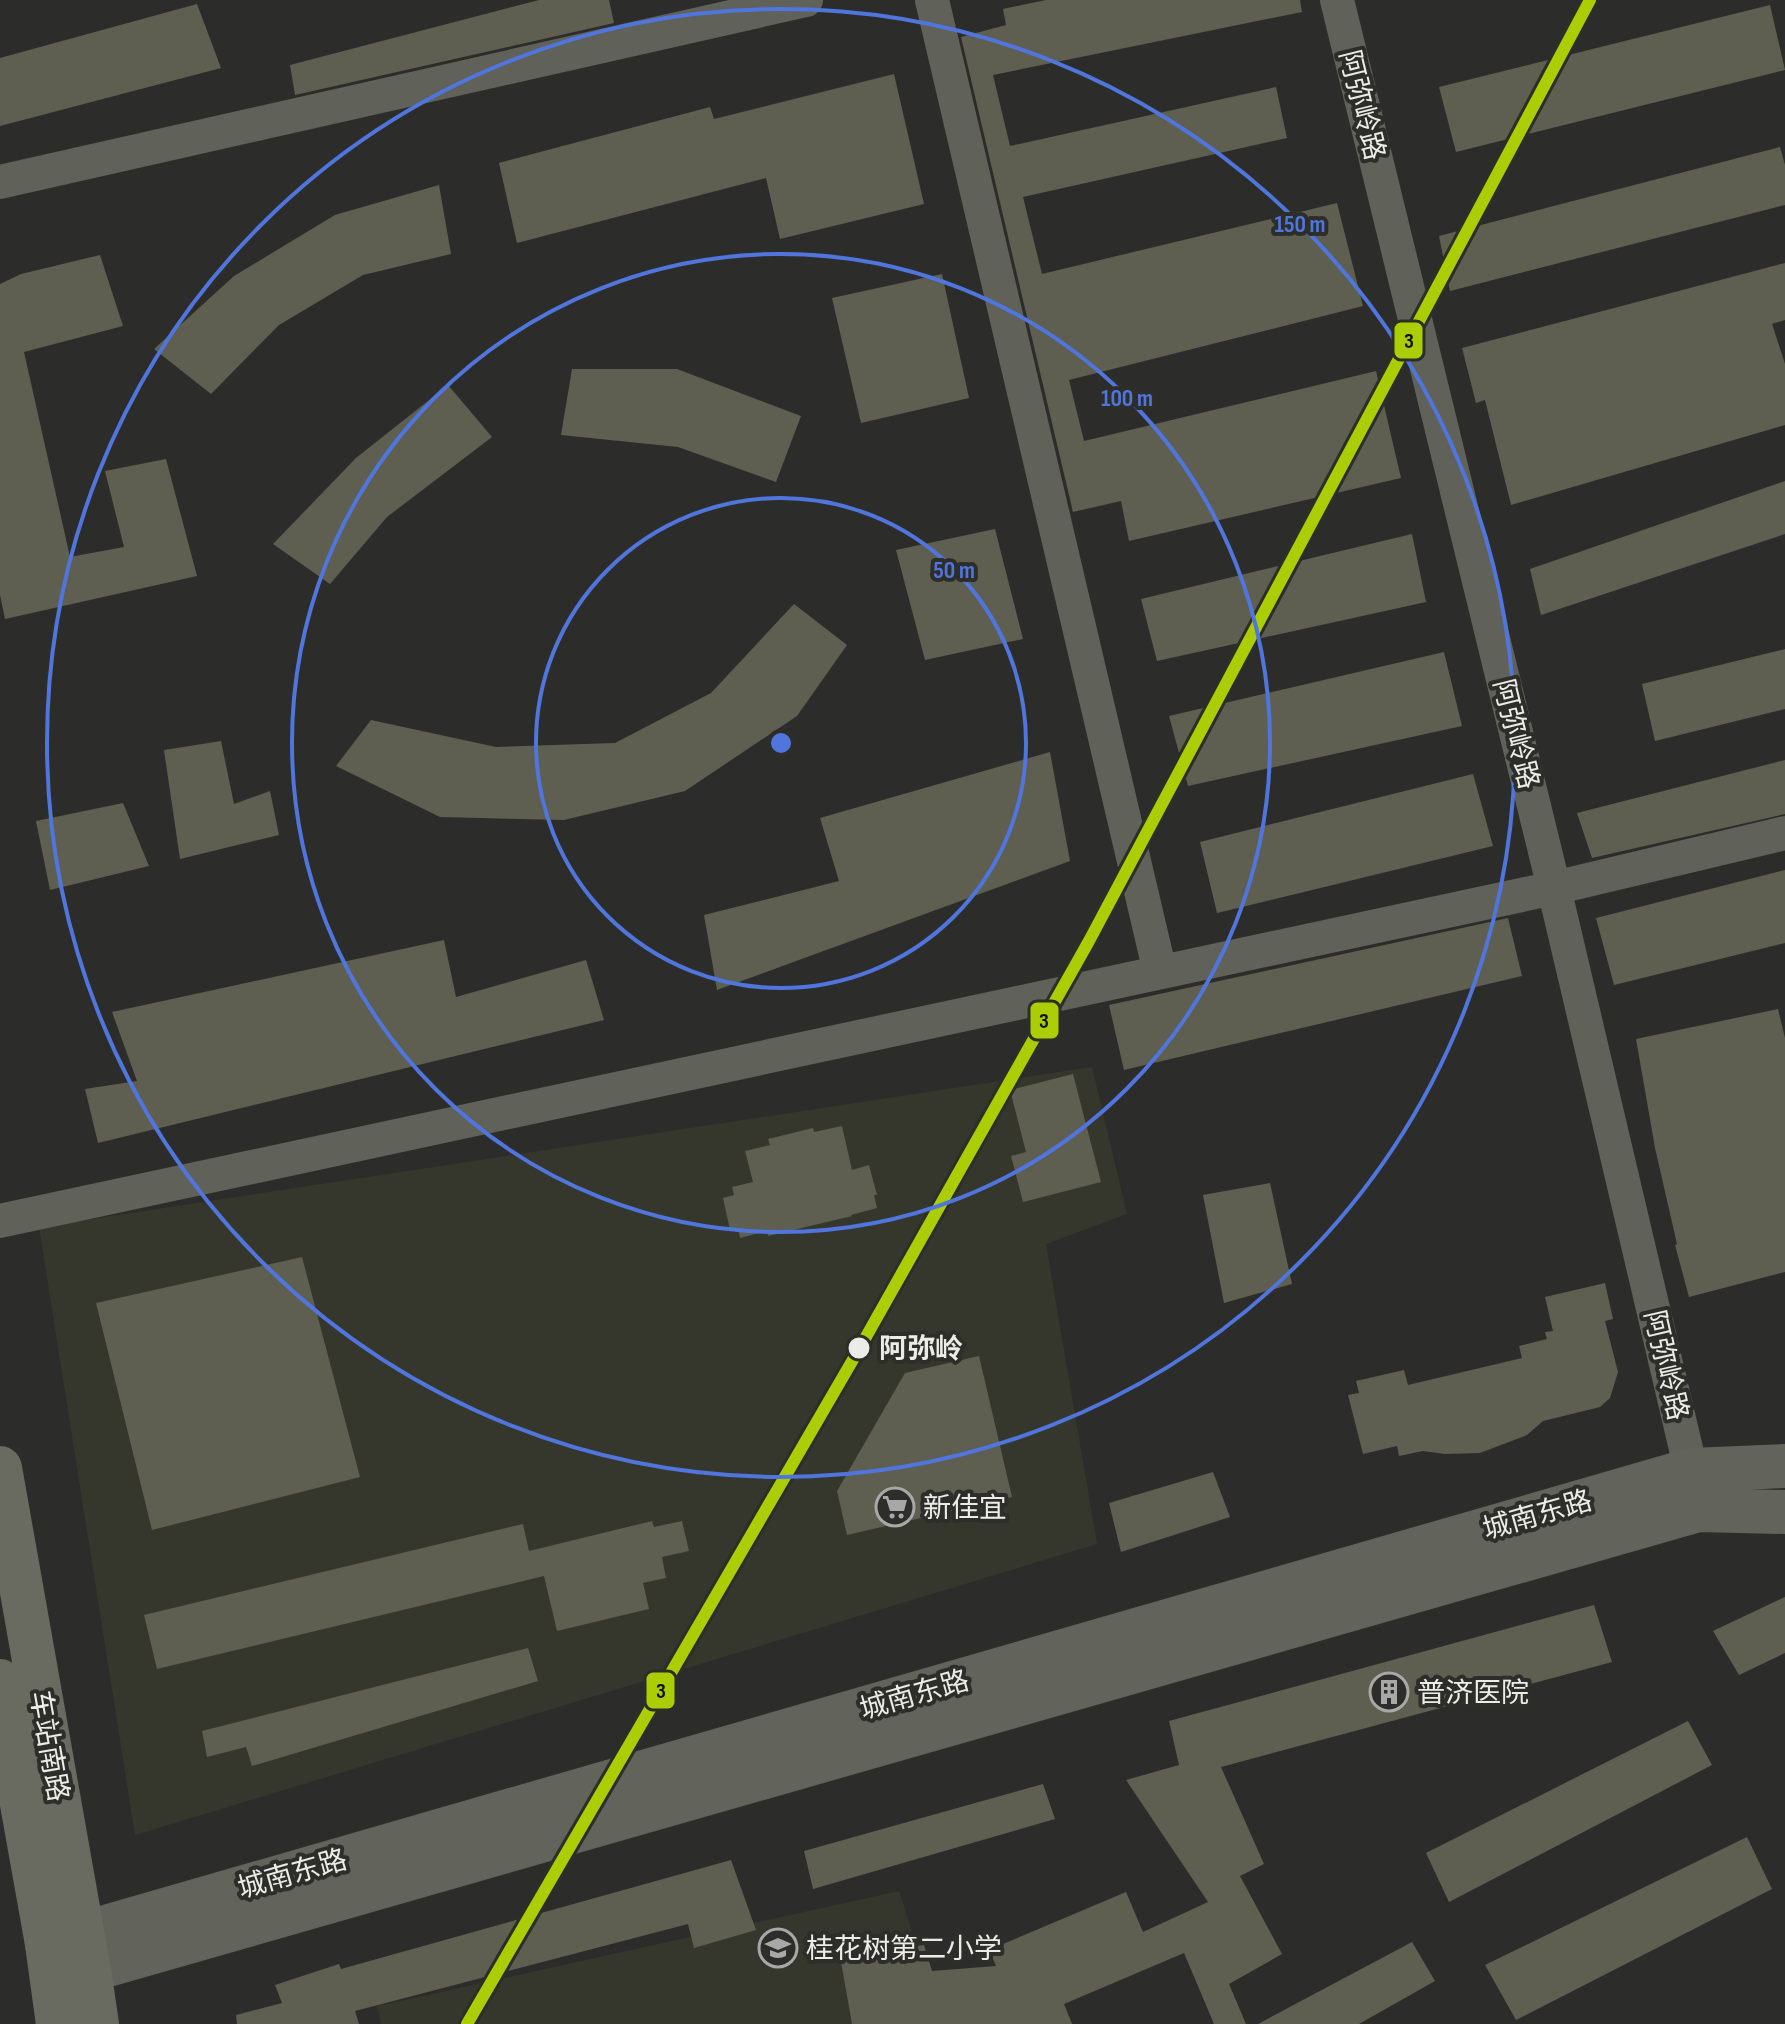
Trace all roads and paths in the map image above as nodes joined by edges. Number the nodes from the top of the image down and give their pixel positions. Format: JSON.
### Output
{"nodes":[{"id":1,"x":806,"y":0,"type":"edge"},
{"id":2,"x":932,"y":0,"type":"edge"},
{"id":3,"x":1337,"y":0,"type":"edge"},
{"id":4,"x":0,"y":182,"type":"edge"},
{"id":5,"x":1785,"y":833,"type":"edge"},
{"id":6,"x":1554,"y":888,"type":"junction"},
{"id":7,"x":1160,"y":972,"type":"junction"},
{"id":8,"x":0,"y":1221,"type":"edge"},
{"id":9,"x":1785,"y":1466,"type":"edge"},
{"id":10,"x":0,"y":1468,"type":"edge"},
{"id":11,"x":1691,"y":1470,"type":"junction"},
{"id":12,"x":1785,"y":1512,"type":"edge"},
{"id":13,"x":0,"y":1681,"type":"edge"},
{"id":14,"x":68,"y":1957,"type":"junction"},
{"id":15,"x":58,"y":2024,"type":"edge"},
{"id":16,"x":97,"y":2024,"type":"edge"}],
"edges":[{"from":1,"to":4,"type":"street"},
{"from":2,"to":7,"type":"street"},
{"from":3,"to":6,"type":"street","name":"阿弥岭路"},
{"from":5,"to":6,"type":"street"},
{"from":6,"to":7,"type":"street"},
{"from":6,"to":11,"type":"street","name":"阿弥岭路"},
{"from":7,"to":8,"type":"street"},
{"from":9,"to":11,"type":"main road","name":"城南东路"},
{"from":10,"to":14,"type":"main road","name":"车站南路"},
{"from":11,"to":14,"type":"main road","name":"城南东路"},
{"from":12,"to":14,"type":"main road","name":"城南东路"},
{"from":13,"to":14,"type":"main road","name":"车站南路"},
{"from":14,"to":15,"type":"main road","name":"车站南路"},
{"from":14,"to":16,"type":"main road","name":"车站南路"}]}
